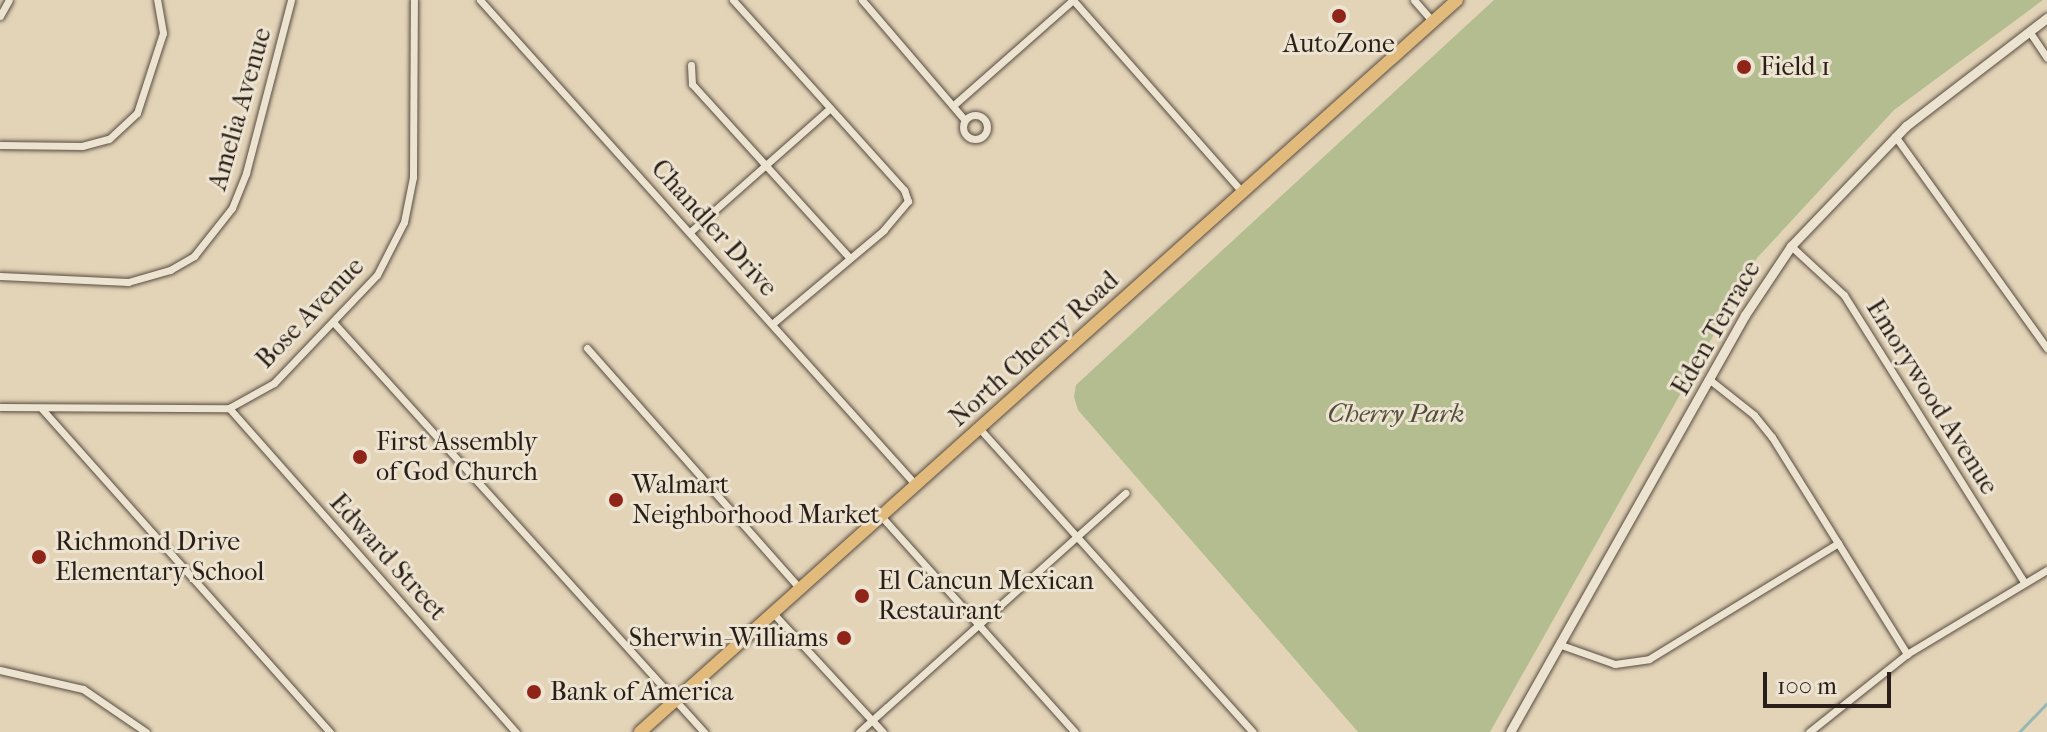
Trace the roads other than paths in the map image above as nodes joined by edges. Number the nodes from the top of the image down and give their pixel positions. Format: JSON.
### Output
{"nodes":[{"id":1,"x":9,"y":0,"type":"edge"},
{"id":2,"x":157,"y":0,"type":"edge"},
{"id":3,"x":291,"y":0,"type":"edge"},
{"id":4,"x":414,"y":0,"type":"edge"},
{"id":5,"x":480,"y":0,"type":"edge"},
{"id":6,"x":733,"y":0,"type":"edge"},
{"id":7,"x":862,"y":0,"type":"edge"},
{"id":8,"x":1073,"y":0,"type":"edge"},
{"id":9,"x":1414,"y":0,"type":"edge"},
{"id":10,"x":1457,"y":0,"type":"edge"},
{"id":11,"x":0,"y":16,"type":"edge"},
{"id":12,"x":2047,"y":18,"type":"edge"},
{"id":13,"x":1433,"y":22,"type":"junction"},
{"id":14,"x":2029,"y":31,"type":"junction"},
{"id":15,"x":2047,"y":58,"type":"edge"},
{"id":16,"x":691,"y":65,"type":"dead end"},
{"id":17,"x":956,"y":103,"type":"junction"},
{"id":18,"x":830,"y":108,"type":"junction"},
{"id":19,"x":965,"y":120,"type":"dead end"},
{"id":20,"x":1895,"y":136,"type":"junction"},
{"id":21,"x":0,"y":145,"type":"edge"},
{"id":22,"x":764,"y":167,"type":"junction"},
{"id":23,"x":1242,"y":192,"type":"junction"},
{"id":24,"x":690,"y":232,"type":"junction"},
{"id":25,"x":1791,"y":246,"type":"junction"},
{"id":26,"x":848,"y":256,"type":"junction"},
{"id":27,"x":0,"y":276,"type":"edge"},
{"id":28,"x":334,"y":323,"type":"junction"},
{"id":29,"x":773,"y":323,"type":"junction"},
{"id":30,"x":587,"y":348,"type":"dead end"},
{"id":31,"x":2047,"y":348,"type":"edge"},
{"id":32,"x":1710,"y":380,"type":"junction"},
{"id":33,"x":0,"y":407,"type":"edge"},
{"id":34,"x":229,"y":408,"type":"junction"},
{"id":35,"x":42,"y":409,"type":"junction"},
{"id":36,"x":979,"y":428,"type":"junction"},
{"id":37,"x":916,"y":485,"type":"junction"},
{"id":38,"x":1125,"y":493,"type":"dead end"},
{"id":39,"x":881,"y":516,"type":"junction"},
{"id":40,"x":1077,"y":536,"type":"junction"},
{"id":41,"x":1838,"y":543,"type":"junction"},
{"id":42,"x":2047,"y":570,"type":"edge"},
{"id":43,"x":2024,"y":582,"type":"junction"},
{"id":44,"x":800,"y":589,"type":"junction"},
{"id":45,"x":773,"y":613,"type":"junction"},
{"id":46,"x":978,"y":624,"type":"junction"},
{"id":47,"x":1561,"y":645,"type":"junction"},
{"id":48,"x":1907,"y":654,"type":"junction"},
{"id":49,"x":0,"y":670,"type":"edge"},
{"id":50,"x":675,"y":700,"type":"junction"},
{"id":51,"x":872,"y":720,"type":"junction"},
{"id":52,"x":146,"y":732,"type":"edge"},
{"id":53,"x":330,"y":732,"type":"edge"},
{"id":54,"x":516,"y":732,"type":"edge"},
{"id":55,"x":640,"y":732,"type":"edge"},
{"id":56,"x":704,"y":732,"type":"edge"},
{"id":57,"x":859,"y":732,"type":"edge"},
{"id":58,"x":883,"y":732,"type":"edge"},
{"id":59,"x":1075,"y":732,"type":"edge"},
{"id":60,"x":1253,"y":732,"type":"edge"},
{"id":61,"x":1510,"y":732,"type":"edge"},
{"id":62,"x":1809,"y":732,"type":"edge"}],
"edges":[{"from":1,"to":11,"type":"street"},
{"from":2,"to":21,"type":"street"},
{"from":3,"to":27,"type":"street","name":"Amelia Avenue"},
{"from":4,"to":28,"type":"street","name":"Bose Avenue"},
{"from":5,"to":24,"type":"street","name":"Chandler Drive"},
{"from":6,"to":18,"type":"street"},
{"from":7,"to":17,"type":"street"},
{"from":8,"to":17,"type":"street"},
{"from":8,"to":23,"type":"street"},
{"from":9,"to":13,"type":"street"},
{"from":10,"to":13,"type":"main road","name":"North Cherry Road"},
{"from":12,"to":14,"type":"street","name":"Eden Terrace"},
{"from":13,"to":23,"type":"main road","name":"North Cherry Road"},
{"from":14,"to":15,"type":"street"},
{"from":14,"to":20,"type":"street","name":"Eden Terrace"},
{"from":16,"to":22,"type":"street"},
{"from":17,"to":19,"type":"street"},
{"from":18,"to":22,"type":"street"},
{"from":18,"to":26,"type":"street"},
{"from":20,"to":25,"type":"street","name":"Eden Terrace"},
{"from":20,"to":31,"type":"street"},
{"from":22,"to":24,"type":"street"},
{"from":22,"to":26,"type":"street"},
{"from":23,"to":36,"type":"main road","name":"North Cherry Road"},
{"from":24,"to":29,"type":"street","name":"Chandler Drive"},
{"from":25,"to":32,"type":"street","name":"Eden Terrace"},
{"from":25,"to":43,"type":"street","name":"Emorywood Avenue"},
{"from":26,"to":29,"type":"street"},
{"from":28,"to":34,"type":"street","name":"Bose Avenue"},
{"from":28,"to":50,"type":"street"},
{"from":29,"to":37,"type":"street","name":"Chandler Drive"},
{"from":30,"to":44,"type":"street"},
{"from":32,"to":41,"type":"street"},
{"from":32,"to":47,"type":"street","name":"Eden Terrace"},
{"from":33,"to":35,"type":"street","name":"Bose Avenue"},
{"from":34,"to":35,"type":"street","name":"Bose Avenue"},
{"from":34,"to":54,"type":"street","name":"Edward Street"},
{"from":35,"to":53,"type":"street"},
{"from":36,"to":37,"type":"main road","name":"North Cherry Road"},
{"from":36,"to":40,"type":"street"},
{"from":37,"to":39,"type":"main road","name":"North Cherry Road"},
{"from":38,"to":40,"type":"street"},
{"from":39,"to":44,"type":"main road","name":"North Cherry Road"},
{"from":39,"to":46,"type":"street"},
{"from":40,"to":46,"type":"street"},
{"from":40,"to":60,"type":"street"},
{"from":41,"to":47,"type":"street"},
{"from":41,"to":48,"type":"street"},
{"from":42,"to":43,"type":"street"},
{"from":43,"to":48,"type":"street"},
{"from":44,"to":45,"type":"main road","name":"North Cherry Road"},
{"from":45,"to":50,"type":"main road","name":"North Cherry Road"},
{"from":45,"to":51,"type":"street"},
{"from":46,"to":51,"type":"street"},
{"from":46,"to":59,"type":"street"},
{"from":47,"to":61,"type":"street","name":"Eden Terrace"},
{"from":48,"to":62,"type":"street"},
{"from":49,"to":52,"type":"street"},
{"from":50,"to":55,"type":"main road","name":"North Cherry Road"},
{"from":50,"to":56,"type":"street"},
{"from":51,"to":57,"type":"street"},
{"from":51,"to":58,"type":"street"}]}
